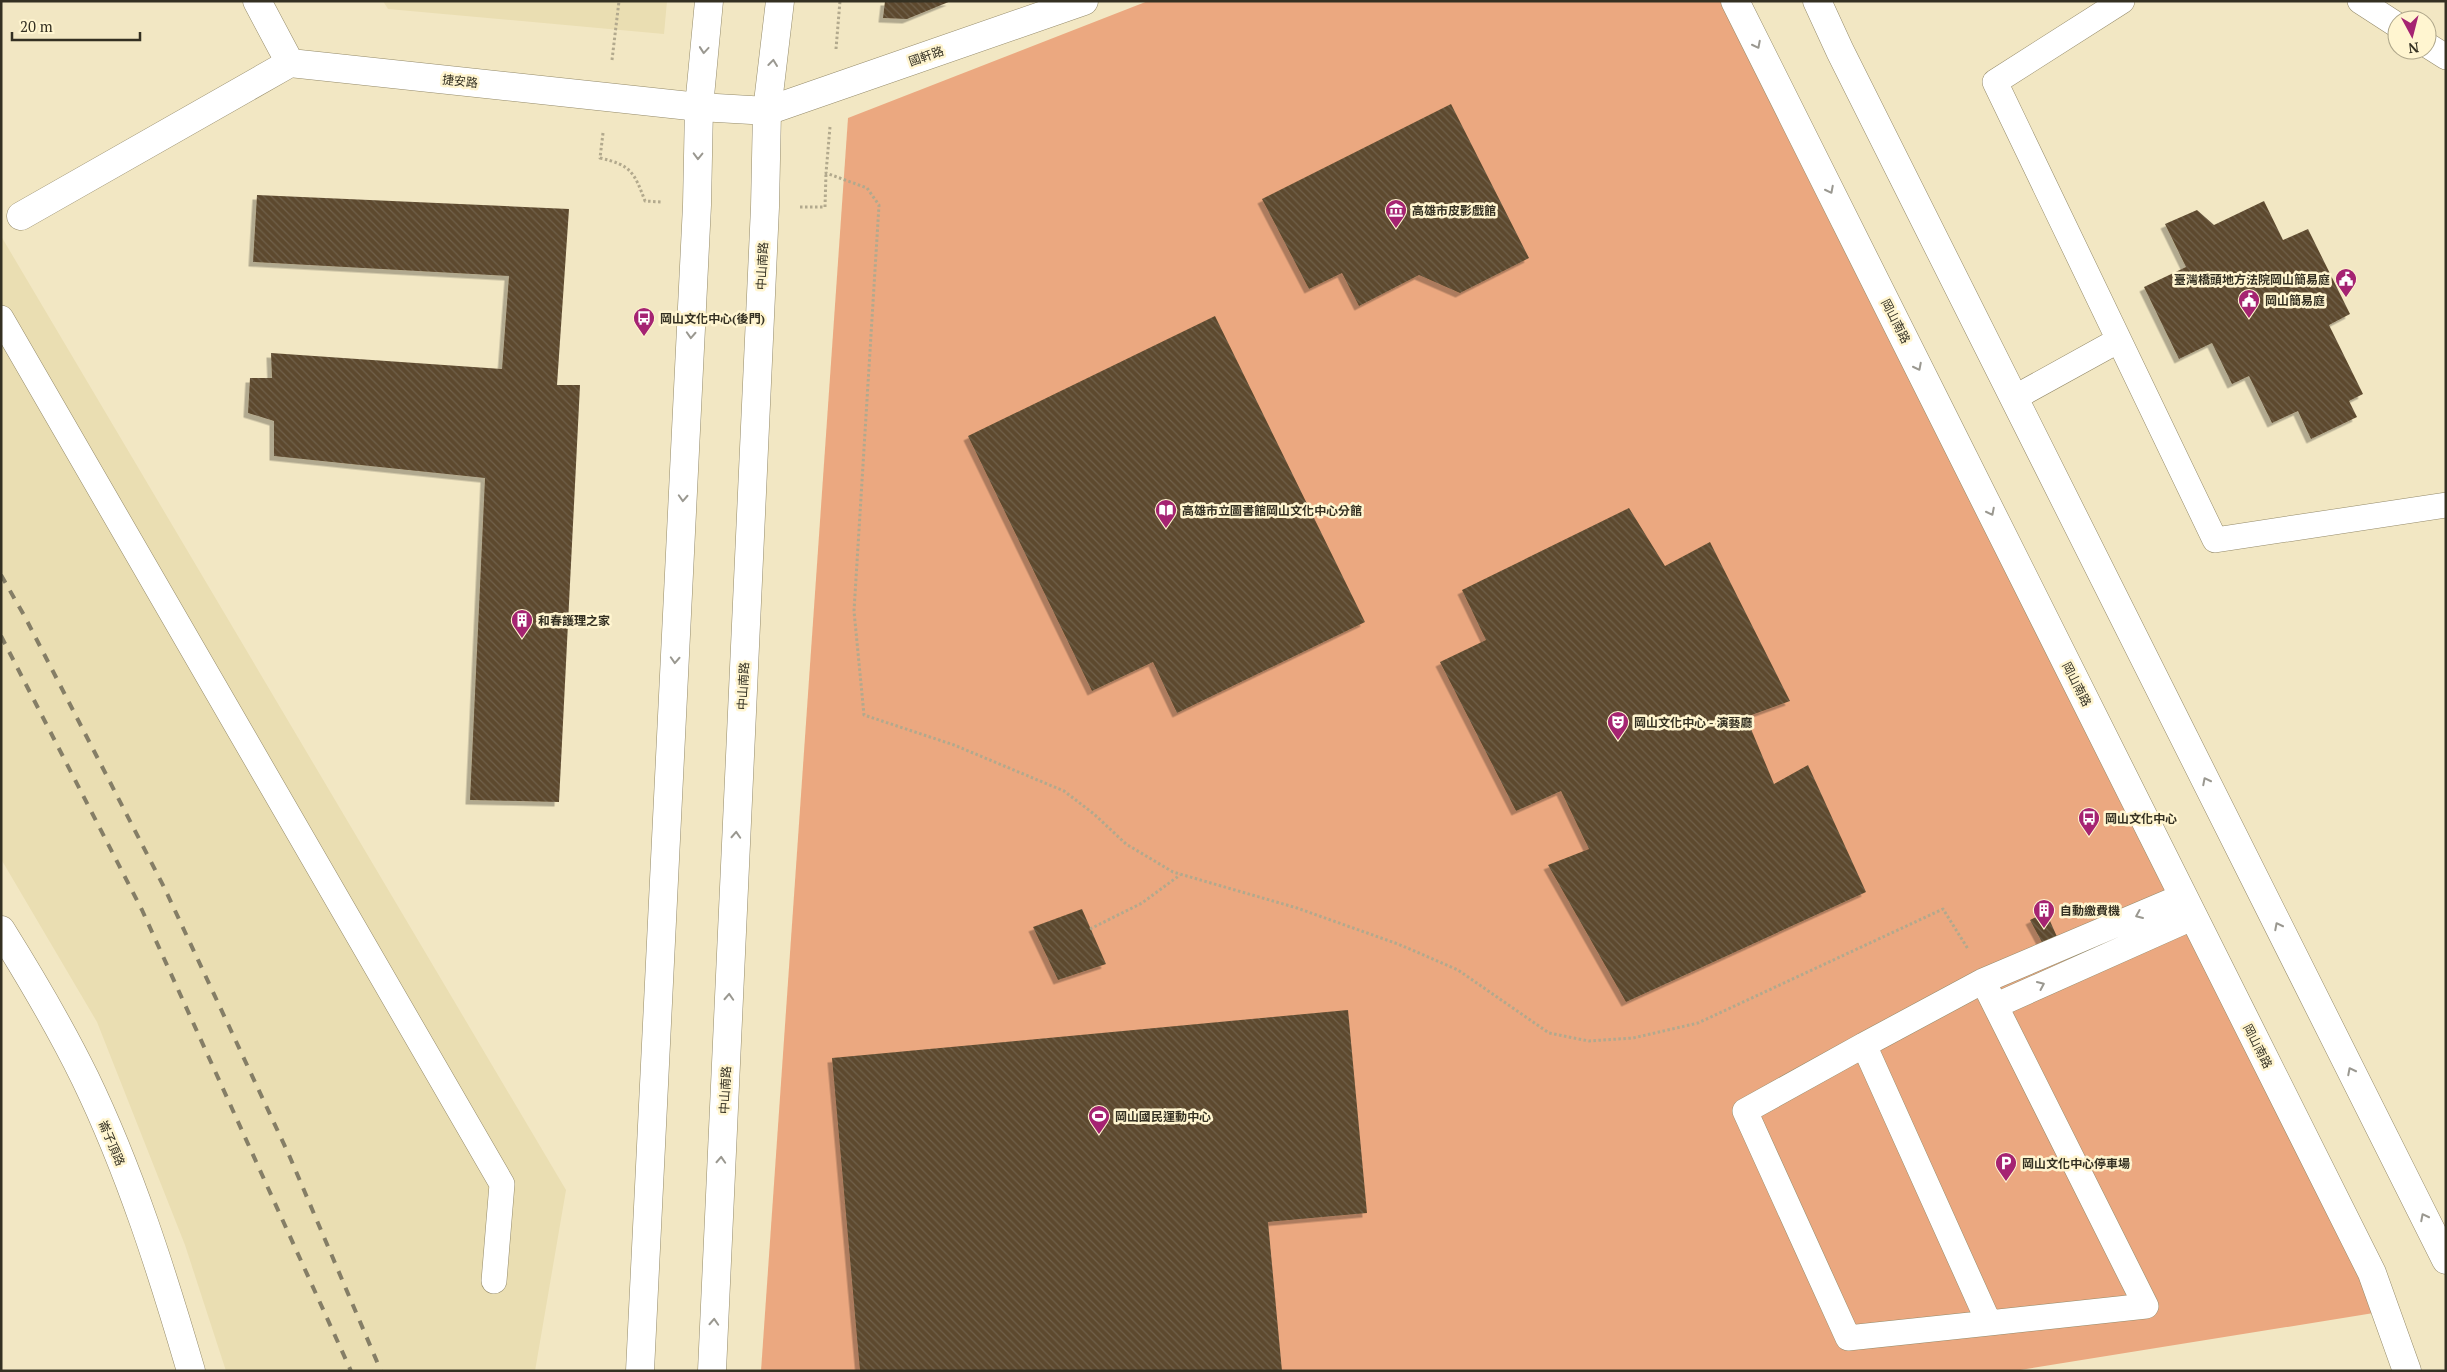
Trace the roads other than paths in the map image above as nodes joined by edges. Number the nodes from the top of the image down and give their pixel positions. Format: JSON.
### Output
{"nodes":[{"id":1,"x":257,"y":1,"type":"edge"},
{"id":2,"x":709,"y":1,"type":"edge"},
{"id":3,"x":780,"y":1,"type":"edge"},
{"id":4,"x":1084,"y":1,"type":"edge"},
{"id":5,"x":1736,"y":1,"type":"edge"},
{"id":6,"x":1817,"y":1,"type":"edge"},
{"id":7,"x":2122,"y":1,"type":"edge"},
{"id":8,"x":2360,"y":1,"type":"edge"},
{"id":9,"x":2387,"y":19,"type":"edge"},
{"id":10,"x":290,"y":63,"type":"junction"},
{"id":11,"x":699,"y":107,"type":"junction"},
{"id":12,"x":767,"y":111,"type":"junction"},
{"id":13,"x":22,"y":216,"type":"dead end"},
{"id":14,"x":1,"y":318,"type":"edge"},
{"id":15,"x":2119,"y":340,"type":"junction"},
{"id":16,"x":2014,"y":398,"type":"junction"},
{"id":17,"x":2446,"y":506,"type":"edge"},
{"id":18,"x":2189,"y":906,"type":"junction"},
{"id":19,"x":1,"y":930,"type":"edge"},
{"id":20,"x":1983,"y":982,"type":"junction"},
{"id":21,"x":1997,"y":1005,"type":"junction"},
{"id":22,"x":1864,"y":1045,"type":"junction"},
{"id":23,"x":2446,"y":1260,"type":"edge"},
{"id":24,"x":494,"y":1282,"type":"dead end"},
{"id":25,"x":1989,"y":1323,"type":"junction"},
{"id":26,"x":191,"y":1371,"type":"edge"},
{"id":27,"x":640,"y":1371,"type":"edge"},
{"id":28,"x":712,"y":1371,"type":"edge"},
{"id":29,"x":2407,"y":1371,"type":"edge"}],
"edges":[{"from":1,"to":10,"type":"street"},
{"from":2,"to":11,"type":"street","one_way":true},
{"from":12,"to":3,"type":"street","name":"中山南路","one_way":true},
{"from":4,"to":12,"type":"street","name":"國軒路"},
{"from":5,"to":18,"type":"street","name":"岡山南路","one_way":true},
{"from":6,"to":16,"type":"street"},
{"from":7,"to":15,"type":"lane"},
{"from":8,"to":9,"type":"lane"},
{"from":10,"to":11,"type":"street","name":"捷安路"},
{"from":10,"to":13,"type":"street"},
{"from":11,"to":12,"type":"street","name":"捷安路"},
{"from":11,"to":27,"type":"street","one_way":true},
{"from":28,"to":12,"type":"street","name":"中山南路","one_way":true},
{"from":14,"to":24,"type":"lane"},
{"from":15,"to":16,"type":"lane"},
{"from":15,"to":17,"type":"lane"},
{"from":23,"to":16,"type":"street","one_way":true},
{"from":18,"to":20,"type":"lane","one_way":true},
{"from":21,"to":18,"type":"lane","one_way":true},
{"from":18,"to":29,"type":"street","name":"岡山南路"},
{"from":19,"to":26,"type":"street","name":"崙子頂路"},
{"from":20,"to":21,"type":"lane"},
{"from":20,"to":22,"type":"lane"},
{"from":21,"to":25,"type":"lane"},
{"from":22,"to":25,"type":"lane"},
{"from":22,"to":25,"type":"lane"}]}
